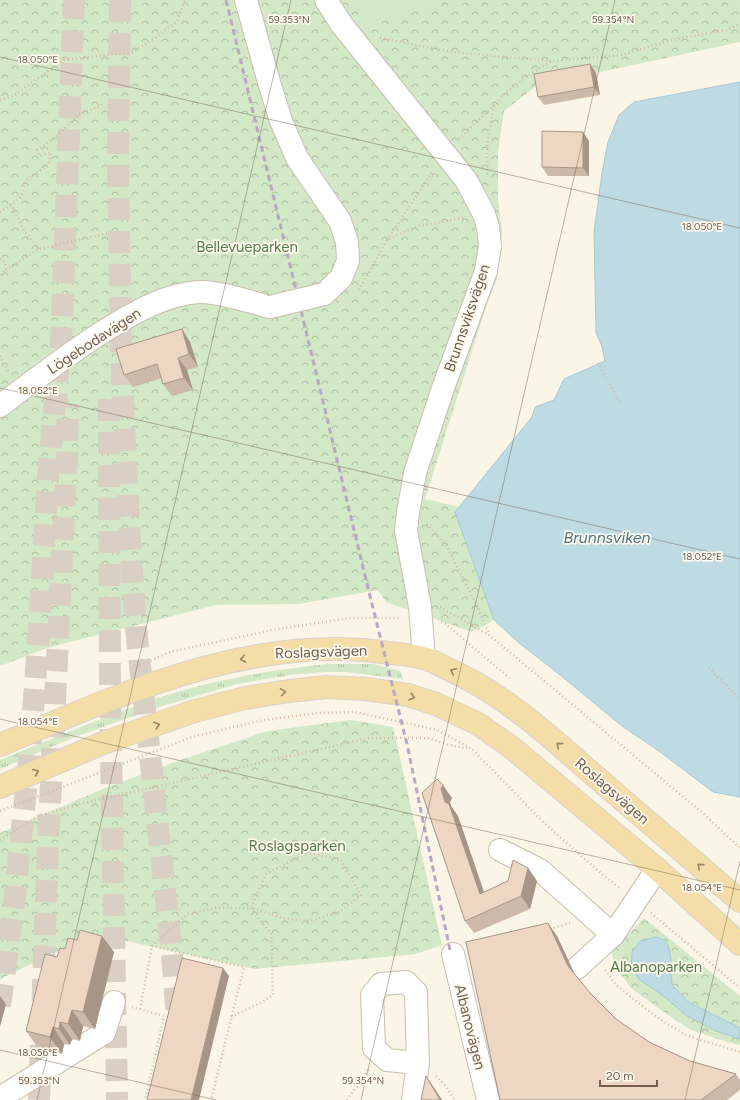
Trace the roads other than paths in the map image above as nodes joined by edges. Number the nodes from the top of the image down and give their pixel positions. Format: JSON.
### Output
{"nodes":[{"id":1,"x":246,"y":0,"type":"edge"},
{"id":2,"x":326,"y":0,"type":"edge"},
{"id":3,"x":0,"y":406,"type":"edge"},
{"id":4,"x":424,"y":658,"type":"junction"},
{"id":5,"x":0,"y":745,"type":"edge"},
{"id":6,"x":0,"y":787,"type":"edge"},
{"id":7,"x":500,"y":850,"type":"dead end"},
{"id":8,"x":657,"y":869,"type":"junction"},
{"id":9,"x":740,"y":901,"type":"edge"},
{"id":10,"x":612,"y":935,"type":"junction"},
{"id":11,"x":740,"y":944,"type":"edge"},
{"id":12,"x":453,"y":954,"type":"dead end"},
{"id":13,"x":585,"y":961,"type":"road end"},
{"id":14,"x":114,"y":1002,"type":"road end"},
{"id":15,"x":418,"y":1065,"type":"junction"},
{"id":16,"x":0,"y":1098,"type":"edge"},
{"id":17,"x":413,"y":1100,"type":"edge"},
{"id":18,"x":488,"y":1100,"type":"edge"}],
"edges":[{"from":1,"to":3,"type":"street","name":"Lögebodavägen","bridge":true},
{"from":2,"to":4,"type":"street","name":"Brunnsviksvägen"},
{"from":4,"to":5,"type":"main road","name":"Roslagsvägen","one_way":true},
{"from":9,"to":4,"type":"main road","name":"Roslagsvägen","one_way":true},
{"from":6,"to":8,"type":"main road","name":"Roslagsvägen","one_way":true},
{"from":7,"to":10,"type":"street"},
{"from":8,"to":10,"type":"street"},
{"from":8,"to":11,"type":"main road","name":"Roslagsvägen"},
{"from":10,"to":13,"type":"street"},
{"from":12,"to":18,"type":"street","name":"Albanovägen"},
{"from":14,"to":16,"type":"street"},
{"from":15,"to":15,"type":"street"},
{"from":15,"to":17,"type":"street"}]}
